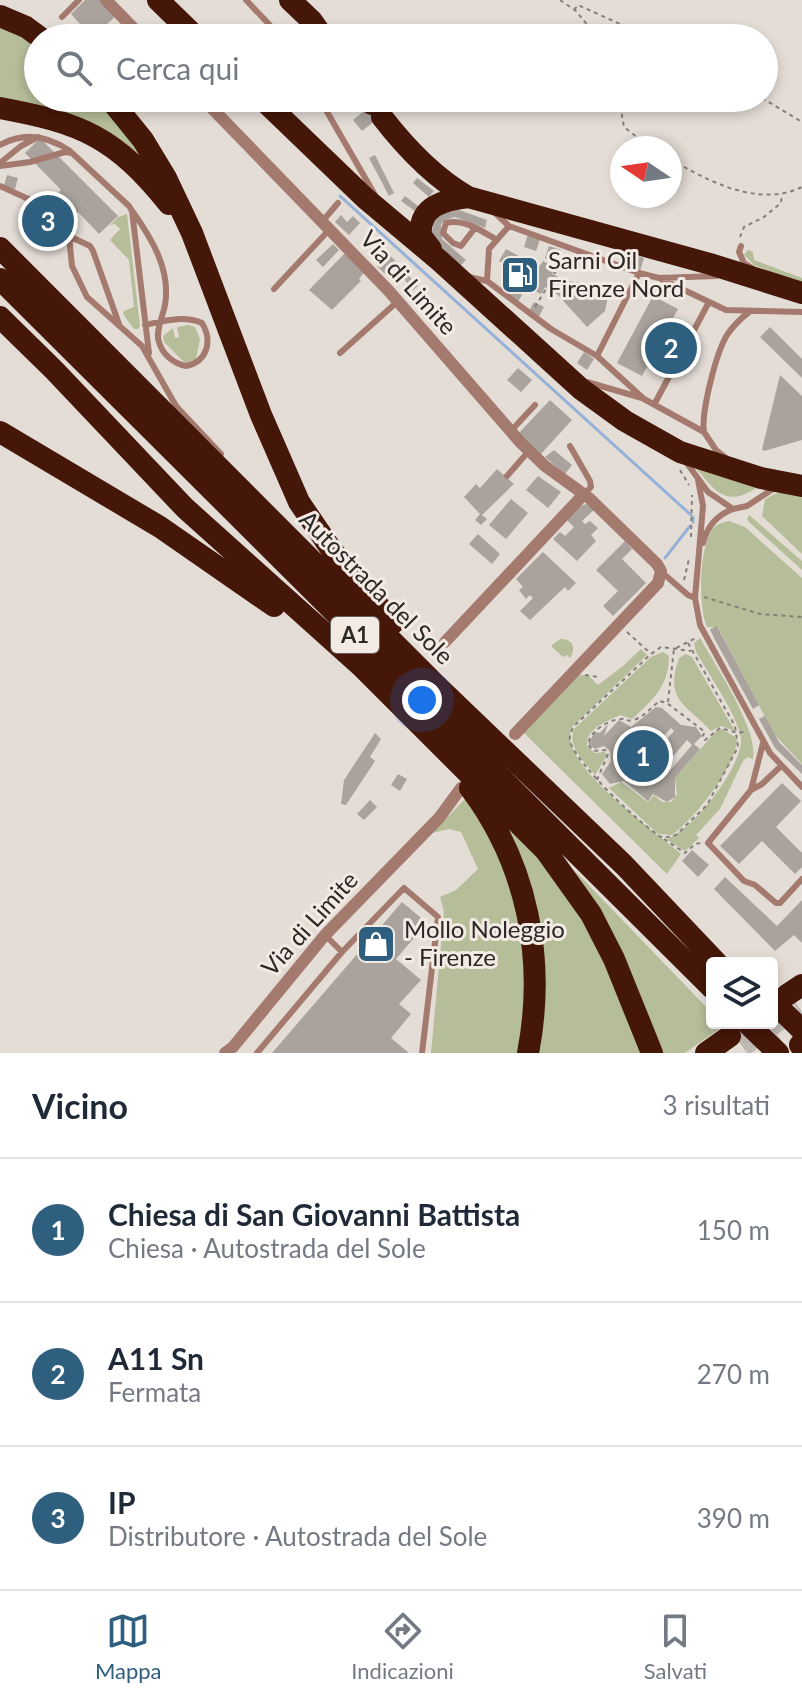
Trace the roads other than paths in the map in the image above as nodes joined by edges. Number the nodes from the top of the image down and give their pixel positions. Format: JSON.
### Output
{"nodes":[{"id":1,"x":79,"y":0,"type":"edge"},
{"id":2,"x":106,"y":0,"type":"edge"},
{"id":3,"x":158,"y":0,"type":"edge"},
{"id":4,"x":246,"y":0,"type":"edge"},
{"id":5,"x":290,"y":0,"type":"edge"},
{"id":6,"x":0,"y":16,"type":"edge"},
{"id":7,"x":62,"y":17,"type":"dead end"},
{"id":8,"x":129,"y":24,"type":"edge"},
{"id":9,"x":183,"y":24,"type":"edge"},
{"id":10,"x":270,"y":24,"type":"edge"},
{"id":11,"x":314,"y":24,"type":"edge"},
{"id":12,"x":24,"y":26,"type":"edge"},
{"id":13,"x":0,"y":108,"type":"edge"},
{"id":14,"x":120,"y":112,"type":"edge"},
{"id":15,"x":215,"y":112,"type":"edge"},
{"id":16,"x":276,"y":112,"type":"edge"},
{"id":17,"x":327,"y":112,"type":"edge"},
{"id":18,"x":379,"y":112,"type":"edge"},
{"id":19,"x":41,"y":136,"type":"junction"},
{"id":20,"x":0,"y":145,"type":"edge"},
{"id":21,"x":77,"y":155,"type":"junction"},
{"id":22,"x":0,"y":164,"type":"edge"},
{"id":23,"x":0,"y":186,"type":"edge"},
{"id":24,"x":474,"y":199,"type":"junction"},
{"id":25,"x":338,"y":203,"type":"dead end"},
{"id":26,"x":131,"y":209,"type":"junction"},
{"id":27,"x":390,"y":219,"type":"junction"},
{"id":28,"x":324,"y":225,"type":"junction"},
{"id":29,"x":509,"y":226,"type":"junction"},
{"id":30,"x":475,"y":228,"type":"junction"},
{"id":31,"x":192,"y":233,"type":"junction"},
{"id":32,"x":69,"y":236,"type":"junction"},
{"id":33,"x":497,"y":240,"type":"junction"},
{"id":34,"x":0,"y":248,"type":"edge"},
{"id":35,"x":722,"y":260,"type":"junction"},
{"id":36,"x":447,"y":267,"type":"junction"},
{"id":37,"x":639,"y":273,"type":"junction"},
{"id":38,"x":752,"y":276,"type":"junction"},
{"id":39,"x":659,"y":278,"type":"junction"},
{"id":40,"x":0,"y":279,"type":"edge"},
{"id":41,"x":487,"y":281,"type":"junction"},
{"id":42,"x":274,"y":289,"type":"dead end"},
{"id":43,"x":796,"y":290,"type":"edge"},
{"id":44,"x":397,"y":301,"type":"junction"},
{"id":45,"x":709,"y":302,"type":"junction"},
{"id":46,"x":802,"y":312,"type":"edge"},
{"id":47,"x":748,"y":313,"type":"junction"},
{"id":48,"x":0,"y":314,"type":"edge"},
{"id":49,"x":161,"y":322,"type":"junction"},
{"id":50,"x":119,"y":324,"type":"junction"},
{"id":51,"x":145,"y":325,"type":"junction"},
{"id":52,"x":340,"y":353,"type":"dead end"},
{"id":53,"x":149,"y":355,"type":"junction"},
{"id":54,"x":597,"y":356,"type":"junction"},
{"id":55,"x":558,"y":369,"type":"junction"},
{"id":56,"x":644,"y":399,"type":"junction"},
{"id":57,"x":655,"y":403,"type":"junction"},
{"id":58,"x":535,"y":405,"type":"dead end"},
{"id":59,"x":0,"y":432,"type":"edge"},
{"id":60,"x":510,"y":432,"type":"junction"},
{"id":61,"x":704,"y":432,"type":"junction"},
{"id":62,"x":570,"y":446,"type":"dead end"},
{"id":63,"x":529,"y":450,"type":"junction"},
{"id":64,"x":680,"y":452,"type":"junction"},
{"id":65,"x":232,"y":466,"type":"dead end"},
{"id":66,"x":507,"y":476,"type":"dead end"},
{"id":67,"x":752,"y":476,"type":"junction"},
{"id":68,"x":698,"y":480,"type":"junction"},
{"id":69,"x":802,"y":487,"type":"edge"},
{"id":70,"x":584,"y":494,"type":"junction"},
{"id":71,"x":733,"y":509,"type":"junction"},
{"id":72,"x":282,"y":519,"type":"dead end"},
{"id":73,"x":699,"y":558,"type":"junction"},
{"id":74,"x":316,"y":566,"type":"junction"},
{"id":75,"x":660,"y":574,"type":"junction"},
{"id":76,"x":318,"y":597,"type":"junction"},
{"id":77,"x":695,"y":598,"type":"junction"},
{"id":78,"x":445,"y":642,"type":"dead end"},
{"id":79,"x":383,"y":689,"type":"junction"},
{"id":80,"x":515,"y":734,"type":"dead end"},
{"id":81,"x":430,"y":736,"type":"junction"},
{"id":82,"x":764,"y":742,"type":"junction"},
{"id":83,"x":781,"y":766,"type":"junction"},
{"id":84,"x":802,"y":787,"type":"edge"},
{"id":85,"x":461,"y":788,"type":"dead end"},
{"id":86,"x":751,"y":790,"type":"junction"},
{"id":87,"x":559,"y":800,"type":"junction"},
{"id":88,"x":624,"y":865,"type":"junction"},
{"id":89,"x":802,"y":879,"type":"edge"},
{"id":90,"x":325,"y":935,"type":"junction"},
{"id":91,"x":342,"y":952,"type":"junction"},
{"id":92,"x":711,"y":957,"type":"edge"},
{"id":93,"x":724,"y":957,"type":"edge"},
{"id":94,"x":706,"y":982,"type":"edge"},
{"id":95,"x":792,"y":998,"type":"edge"},
{"id":96,"x":778,"y":1023,"type":"edge"},
{"id":97,"x":738,"y":1040,"type":"edge"},
{"id":98,"x":801,"y":1041,"type":"edge"},
{"id":99,"x":225,"y":1053,"type":"edge"},
{"id":100,"x":257,"y":1053,"type":"edge"},
{"id":101,"x":422,"y":1053,"type":"edge"},
{"id":102,"x":528,"y":1053,"type":"edge"},
{"id":103,"x":652,"y":1053,"type":"edge"},
{"id":104,"x":706,"y":1053,"type":"edge"},
{"id":105,"x":778,"y":1053,"type":"edge"}],
"edges":[{"from":1,"to":7,"type":"lane"},
{"from":2,"to":8,"type":"street"},
{"from":3,"to":9,"type":"highway"},
{"from":4,"to":10,"type":"lane"},
{"from":5,"to":11,"type":"highway"},
{"from":6,"to":12,"type":"highway"},
{"from":13,"to":31,"type":"highway"},
{"from":14,"to":31,"type":"highway"},
{"from":15,"to":28,"type":"street","name":"Via di Limite"},
{"from":16,"to":27,"type":"highway"},
{"from":17,"to":27,"type":"lane"},
{"from":18,"to":24,"type":"highway"},
{"from":19,"to":20,"type":"lane"},
{"from":19,"to":21,"type":"lane"},
{"from":19,"to":22,"type":"lane"},
{"from":21,"to":22,"type":"lane"},
{"from":21,"to":26,"type":"lane"},
{"from":23,"to":32,"type":"lane"},
{"from":24,"to":29,"type":"lane"},
{"from":24,"to":35,"type":"highway"},
{"from":24,"to":36,"type":"highway"},
{"from":25,"to":28,"type":"lane"},
{"from":26,"to":49,"type":"lane"},
{"from":26,"to":51,"type":"lane"},
{"from":27,"to":36,"type":"highway"},
{"from":28,"to":42,"type":"lane"},
{"from":28,"to":44,"type":"street","name":"Via di Limite"},
{"from":29,"to":33,"type":"lane"},
{"from":29,"to":37,"type":"lane"},
{"from":30,"to":30,"type":"lane"},
{"from":30,"to":33,"type":"lane"},
{"from":31,"to":87,"type":"highway"},
{"from":32,"to":50,"type":"lane"},
{"from":32,"to":50,"type":"lane"},
{"from":33,"to":41,"type":"lane"},
{"from":34,"to":74,"type":"highway","name":"Autostrada del Sole","number":"A1"},
{"from":35,"to":38,"type":"highway"},
{"from":35,"to":43,"type":"lane"},
{"from":36,"to":41,"type":"lane"},
{"from":36,"to":55,"type":"highway"},
{"from":37,"to":39,"type":"lane"},
{"from":37,"to":54,"type":"lane"},
{"from":38,"to":39,"type":"lane"},
{"from":38,"to":43,"type":"highway"},
{"from":39,"to":45,"type":"lane"},
{"from":40,"to":76,"type":"highway","name":"Autostrada del Sole","number":"A1"},
{"from":41,"to":54,"type":"lane"},
{"from":44,"to":52,"type":"lane"},
{"from":44,"to":60,"type":"street","name":"Via di Limite"},
{"from":45,"to":47,"type":"lane"},
{"from":45,"to":57,"type":"lane"},
{"from":46,"to":47,"type":"lane"},
{"from":47,"to":61,"type":"lane"},
{"from":48,"to":76,"type":"highway"},
{"from":48,"to":79,"type":"highway"},
{"from":49,"to":49,"type":"lane"},
{"from":49,"to":51,"type":"lane"},
{"from":50,"to":53,"type":"lane"},
{"from":51,"to":53,"type":"lane"},
{"from":53,"to":65,"type":"lane"},
{"from":54,"to":56,"type":"lane"},
{"from":55,"to":56,"type":"lane"},
{"from":55,"to":64,"type":"highway"},
{"from":56,"to":57,"type":"lane"},
{"from":57,"to":61,"type":"lane"},
{"from":58,"to":60,"type":"lane"},
{"from":59,"to":79,"type":"highway"},
{"from":60,"to":63,"type":"street","name":"Via di Limite"},
{"from":61,"to":67,"type":"lane"},
{"from":62,"to":70,"type":"lane"},
{"from":63,"to":66,"type":"lane"},
{"from":63,"to":70,"type":"street","name":"Via di Limite"},
{"from":64,"to":67,"type":"highway"},
{"from":64,"to":68,"type":"lane"},
{"from":67,"to":69,"type":"highway"},
{"from":68,"to":71,"type":"lane"},
{"from":68,"to":73,"type":"lane"},
{"from":69,"to":71,"type":"lane"},
{"from":70,"to":75,"type":"street","name":"Via di Limite"},
{"from":70,"to":78,"type":"street"},
{"from":71,"to":73,"type":"lane"},
{"from":72,"to":74,"type":"lane"},
{"from":73,"to":77,"type":"lane"},
{"from":74,"to":87,"type":"highway","name":"Autostrada del Sole","number":"A1"},
{"from":75,"to":77,"type":"lane"},
{"from":75,"to":80,"type":"street"},
{"from":76,"to":94,"type":"highway","name":"Autostrada del Sole","number":"A1"},
{"from":77,"to":82,"type":"lane"},
{"from":79,"to":81,"type":"highway"},
{"from":81,"to":102,"type":"highway"},
{"from":81,"to":103,"type":"highway"},
{"from":82,"to":83,"type":"lane"},
{"from":82,"to":86,"type":"lane"},
{"from":83,"to":84,"type":"lane"},
{"from":83,"to":86,"type":"lane"},
{"from":85,"to":90,"type":"street","name":"Via di Limite"},
{"from":86,"to":89,"type":"lane"},
{"from":87,"to":88,"type":"highway","name":"Autostrada del Sole","number":"A1"},
{"from":88,"to":92,"type":"highway","name":"Autostrada del Sole","number":"A1"},
{"from":88,"to":93,"type":"highway"},
{"from":90,"to":91,"type":"lane"},
{"from":90,"to":99,"type":"street","name":"Via di Limite"},
{"from":91,"to":100,"type":"lane"},
{"from":91,"to":101,"type":"lane"},
{"from":95,"to":98,"type":"highway","bridge":true},
{"from":96,"to":98,"type":"highway"},
{"from":97,"to":104,"type":"highway"},
{"from":97,"to":105,"type":"highway","bridge":true}]}
